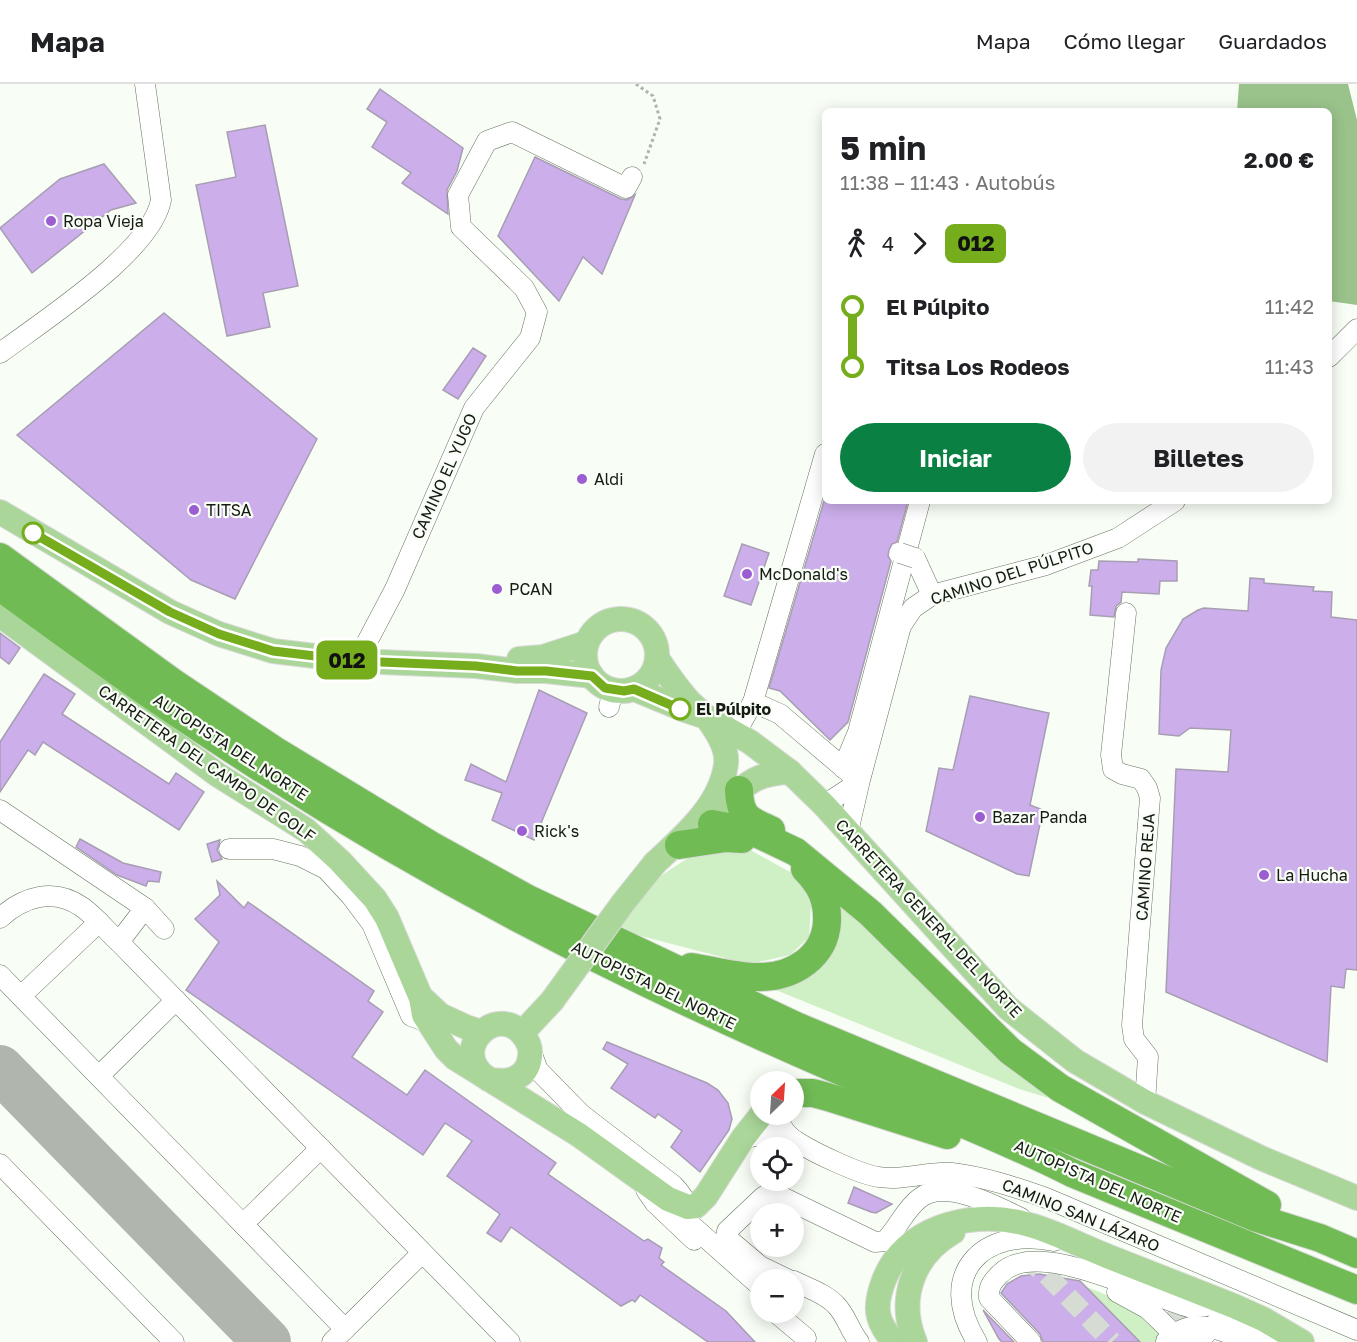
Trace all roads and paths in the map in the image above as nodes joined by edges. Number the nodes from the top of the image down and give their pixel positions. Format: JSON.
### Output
{"nodes":[{"id":1,"x":145,"y":84,"type":"edge"},
{"id":2,"x":636,"y":84,"type":"edge"},
{"id":3,"x":632,"y":177,"type":"joint"},
{"id":4,"x":1357,"y":329,"type":"edge"},
{"id":5,"x":0,"y":353,"type":"edge"},
{"id":6,"x":1332,"y":354,"type":"edge"},
{"id":7,"x":822,"y":464,"type":"edge"},
{"id":8,"x":919,"y":504,"type":"edge"},
{"id":9,"x":1170,"y":504,"type":"edge"},
{"id":10,"x":0,"y":512,"type":"edge"},
{"id":11,"x":908,"y":555,"type":"dead end"},
{"id":12,"x":0,"y":557,"type":"edge"},
{"id":13,"x":0,"y":587,"type":"edge"},
{"id":14,"x":932,"y":596,"type":"junction"},
{"id":15,"x":1126,"y":614,"type":"dead end"},
{"id":16,"x":0,"y":615,"type":"edge"},
{"id":17,"x":586,"y":644,"type":"junction"},
{"id":18,"x":657,"y":658,"type":"junction"},
{"id":19,"x":357,"y":661,"type":"junction"},
{"id":20,"x":476,"y":666,"type":"junction"},
{"id":21,"x":592,"y":676,"type":"junction"},
{"id":22,"x":619,"y":696,"type":"junction"},
{"id":23,"x":753,"y":702,"type":"junction"},
{"id":24,"x":706,"y":717,"type":"junction"},
{"id":25,"x":742,"y":738,"type":"junction"},
{"id":26,"x":843,"y":768,"type":"junction"},
{"id":27,"x":790,"y":772,"type":"junction"},
{"id":28,"x":860,"y":781,"type":"junction"},
{"id":29,"x":739,"y":790,"type":"junction"},
{"id":30,"x":824,"y":805,"type":"junction"},
{"id":31,"x":0,"y":810,"type":"edge"},
{"id":32,"x":848,"y":832,"type":"junction"},
{"id":33,"x":680,"y":843,"type":"junction"},
{"id":34,"x":229,"y":849,"type":"dead end"},
{"id":35,"x":145,"y":909,"type":"junction"},
{"id":36,"x":870,"y":913,"type":"junction"},
{"id":37,"x":0,"y":918,"type":"edge"},
{"id":38,"x":99,"y":922,"type":"junction"},
{"id":39,"x":164,"y":929,"type":"dead end"},
{"id":40,"x":119,"y":942,"type":"junction"},
{"id":41,"x":660,"y":963,"type":"junction"},
{"id":42,"x":0,"y":975,"type":"edge"},
{"id":43,"x":21,"y":996,"type":"junction"},
{"id":44,"x":421,"y":998,"type":"junction"},
{"id":45,"x":176,"y":1000,"type":"junction"},
{"id":46,"x":430,"y":1023,"type":"junction"},
{"id":47,"x":481,"y":1032,"type":"junction"},
{"id":48,"x":526,"y":1041,"type":"junction"},
{"id":49,"x":99,"y":1076,"type":"junction"},
{"id":50,"x":486,"y":1078,"type":"junction"},
{"id":51,"x":804,"y":1093,"type":"edge"},
{"id":52,"x":1145,"y":1102,"type":"junction"},
{"id":53,"x":753,"y":1125,"type":"edge"},
{"id":54,"x":780,"y":1125,"type":"edge"},
{"id":55,"x":775,"y":1137,"type":"edge"},
{"id":56,"x":791,"y":1137,"type":"edge"},
{"id":57,"x":743,"y":1138,"type":"junction"},
{"id":58,"x":804,"y":1146,"type":"edge"},
{"id":59,"x":321,"y":1148,"type":"junction"},
{"id":60,"x":0,"y":1164,"type":"edge"},
{"id":61,"x":1072,"y":1173,"type":"junction"},
{"id":62,"x":638,"y":1178,"type":"junction"},
{"id":63,"x":1357,"y":1198,"type":"edge"},
{"id":64,"x":688,"y":1207,"type":"junction"},
{"id":65,"x":982,"y":1220,"type":"junction"},
{"id":66,"x":958,"y":1223,"type":"junction"},
{"id":67,"x":243,"y":1224,"type":"junction"},
{"id":68,"x":1053,"y":1234,"type":"junction"},
{"id":69,"x":1320,"y":1238,"type":"junction"},
{"id":70,"x":422,"y":1253,"type":"junction"},
{"id":71,"x":1100,"y":1253,"type":"junction"},
{"id":72,"x":1357,"y":1254,"type":"edge"},
{"id":73,"x":1032,"y":1264,"type":"dead end"},
{"id":74,"x":751,"y":1269,"type":"edge"},
{"id":75,"x":750,"y":1271,"type":"edge"},
{"id":76,"x":804,"y":1286,"type":"edge"},
{"id":77,"x":750,"y":1290,"type":"edge"},
{"id":78,"x":1357,"y":1290,"type":"edge"},
{"id":79,"x":1234,"y":1306,"type":"junction"},
{"id":80,"x":788,"y":1323,"type":"edge"},
{"id":81,"x":795,"y":1323,"type":"edge"},
{"id":82,"x":1212,"y":1327,"type":"junction"},
{"id":83,"x":1357,"y":1330,"type":"edge"},
{"id":84,"x":339,"y":1335,"type":"edge"},
{"id":85,"x":1174,"y":1339,"type":"edge"},
{"id":86,"x":808,"y":1340,"type":"edge"},
{"id":87,"x":174,"y":1342,"type":"edge"},
{"id":88,"x":510,"y":1342,"type":"edge"},
{"id":89,"x":859,"y":1342,"type":"edge"},
{"id":90,"x":894,"y":1342,"type":"edge"},
{"id":91,"x":903,"y":1342,"type":"edge"},
{"id":92,"x":915,"y":1342,"type":"edge"},
{"id":93,"x":977,"y":1342,"type":"edge"},
{"id":94,"x":1031,"y":1342,"type":"edge"},
{"id":95,"x":1198,"y":1342,"type":"edge"},
{"id":96,"x":1249,"y":1342,"type":"edge"},
{"id":97,"x":1276,"y":1342,"type":"edge"},
{"id":98,"x":1302,"y":1342,"type":"edge"}],
"edges":[{"from":1,"to":5,"type":"street"},
{"from":2,"to":3,"type":"path"},
{"from":3,"to":19,"type":"street","name":"CAMINO EL YUGO"},
{"from":4,"to":6,"type":"street"},
{"from":7,"to":23,"type":"street"},
{"from":8,"to":26,"type":"street"},
{"from":9,"to":14,"type":"street","name":"CAMINO DEL PÚLPITO"},
{"from":10,"to":19,"type":"main road"},
{"from":11,"to":14,"type":"street"},
{"from":12,"to":41,"type":"highway","name":"AUTOPISTA DEL NORTE"},
{"from":13,"to":61,"type":"highway","name":"AUTOPISTA DEL NORTE"},
{"from":14,"to":28,"type":"street","name":"CAMINO DEL PÚLPITO"},
{"from":15,"to":52,"type":"street","name":"CAMINO REJA"},
{"from":16,"to":44,"type":"main road","name":"CARRETERA DEL CAMPO DE GOLF"},
{"from":17,"to":18,"type":"main road"},
{"from":17,"to":20,"type":"main road"},
{"from":17,"to":21,"type":"main road"},
{"from":18,"to":22,"type":"main road"},
{"from":18,"to":24,"type":"main road","name":"CARRETERA GENERAL DEL NORTE"},
{"from":19,"to":20,"type":"main road"},
{"from":20,"to":21,"type":"main road"},
{"from":21,"to":22,"type":"main road"},
{"from":22,"to":24,"type":"main road","name":"CARRETERA GENERAL DEL NORTE"},
{"from":23,"to":25,"type":"street"},
{"from":23,"to":26,"type":"street"},
{"from":24,"to":25,"type":"main road","name":"CARRETERA GENERAL DEL NORTE"},
{"from":24,"to":33,"type":"main road"},
{"from":25,"to":27,"type":"main road","name":"CARRETERA GENERAL DEL NORTE"},
{"from":25,"to":29,"type":"main road"},
{"from":26,"to":28,"type":"street"},
{"from":27,"to":29,"type":"main road"},
{"from":27,"to":30,"type":"main road","name":"CARRETERA GENERAL DEL NORTE"},
{"from":28,"to":30,"type":"street"},
{"from":28,"to":32,"type":"street","name":"CAMINO DEL PÚLPITO"},
{"from":29,"to":33,"type":"main road"},
{"from":29,"to":36,"type":"highway"},
{"from":30,"to":32,"type":"main road","name":"CARRETERA GENERAL DEL NORTE"},
{"from":31,"to":35,"type":"street"},
{"from":32,"to":52,"type":"main road","name":"CARRETERA GENERAL DEL NORTE"},
{"from":33,"to":36,"type":"highway"},
{"from":33,"to":41,"type":"highway"},
{"from":33,"to":48,"type":"main road","bridge":true},
{"from":34,"to":46,"type":"street"},
{"from":35,"to":39,"type":"street"},
{"from":35,"to":40,"type":"street"},
{"from":36,"to":69,"type":"highway"},
{"from":37,"to":38,"type":"street"},
{"from":38,"to":40,"type":"street"},
{"from":38,"to":43,"type":"street"},
{"from":40,"to":45,"type":"street"},
{"from":41,"to":69,"type":"highway","name":"AUTOPISTA DEL NORTE"},
{"from":42,"to":43,"type":"street"},
{"from":43,"to":49,"type":"street"},
{"from":44,"to":46,"type":"main road","name":"CARRETERA DEL CAMPO DE GOLF"},
{"from":44,"to":47,"type":"main road","name":"CARRETERA DEL CAMPO DE GOLF"},
{"from":45,"to":49,"type":"street"},
{"from":45,"to":59,"type":"street"},
{"from":46,"to":50,"type":"main road","name":"CARRETERA DEL CAMPO DE GOLF"},
{"from":47,"to":48,"type":"main road"},
{"from":47,"to":50,"type":"main road"},
{"from":48,"to":50,"type":"main road"},
{"from":48,"to":64,"type":"street"},
{"from":49,"to":67,"type":"street"},
{"from":50,"to":62,"type":"main road","name":"CARRETERA DEL CAMPO DE GOLF"},
{"from":51,"to":61,"type":"highway"},
{"from":52,"to":63,"type":"main road","name":"CARRETERA GENERAL DEL NORTE"},
{"from":53,"to":57,"type":"main road"},
{"from":54,"to":56,"type":"street","name":"CAMINO SAN LÁZARO"},
{"from":55,"to":57,"type":"street","name":"CAMINO SAN LÁZARO"},
{"from":57,"to":64,"type":"main road"},
{"from":58,"to":83,"type":"street","name":"CAMINO SAN LÁZARO"},
{"from":59,"to":67,"type":"street"},
{"from":59,"to":70,"type":"street"},
{"from":60,"to":87,"type":"street"},
{"from":61,"to":78,"type":"highway","name":"AUTOPISTA DEL NORTE"},
{"from":62,"to":64,"type":"main road","name":"CARRETERA DEL CAMPO DE GOLF"},
{"from":62,"to":77,"type":"street"},
{"from":64,"to":75,"type":"street"},
{"from":65,"to":66,"type":"main road"},
{"from":65,"to":68,"type":"main road"},
{"from":65,"to":92,"type":"main road"},
{"from":66,"to":90,"type":"main road"},
{"from":66,"to":91,"type":"main road"},
{"from":67,"to":84,"type":"street"},
{"from":68,"to":71,"type":"main road"},
{"from":68,"to":74,"type":"street"},
{"from":69,"to":72,"type":"highway","name":"AUTOPISTA DEL NORTE"},
{"from":70,"to":84,"type":"street"},
{"from":70,"to":88,"type":"street"},
{"from":71,"to":79,"type":"main road"},
{"from":71,"to":93,"type":"street"},
{"from":73,"to":85,"type":"street"},
{"from":76,"to":89,"type":"street"},
{"from":79,"to":94,"type":"street"},
{"from":79,"to":98,"type":"main road"},
{"from":80,"to":86,"type":"street"},
{"from":81,"to":86,"type":"street"},
{"from":82,"to":85,"type":"street"},
{"from":82,"to":95,"type":"street"},
{"from":82,"to":96,"type":"street"},
{"from":82,"to":97,"type":"street"}]}
